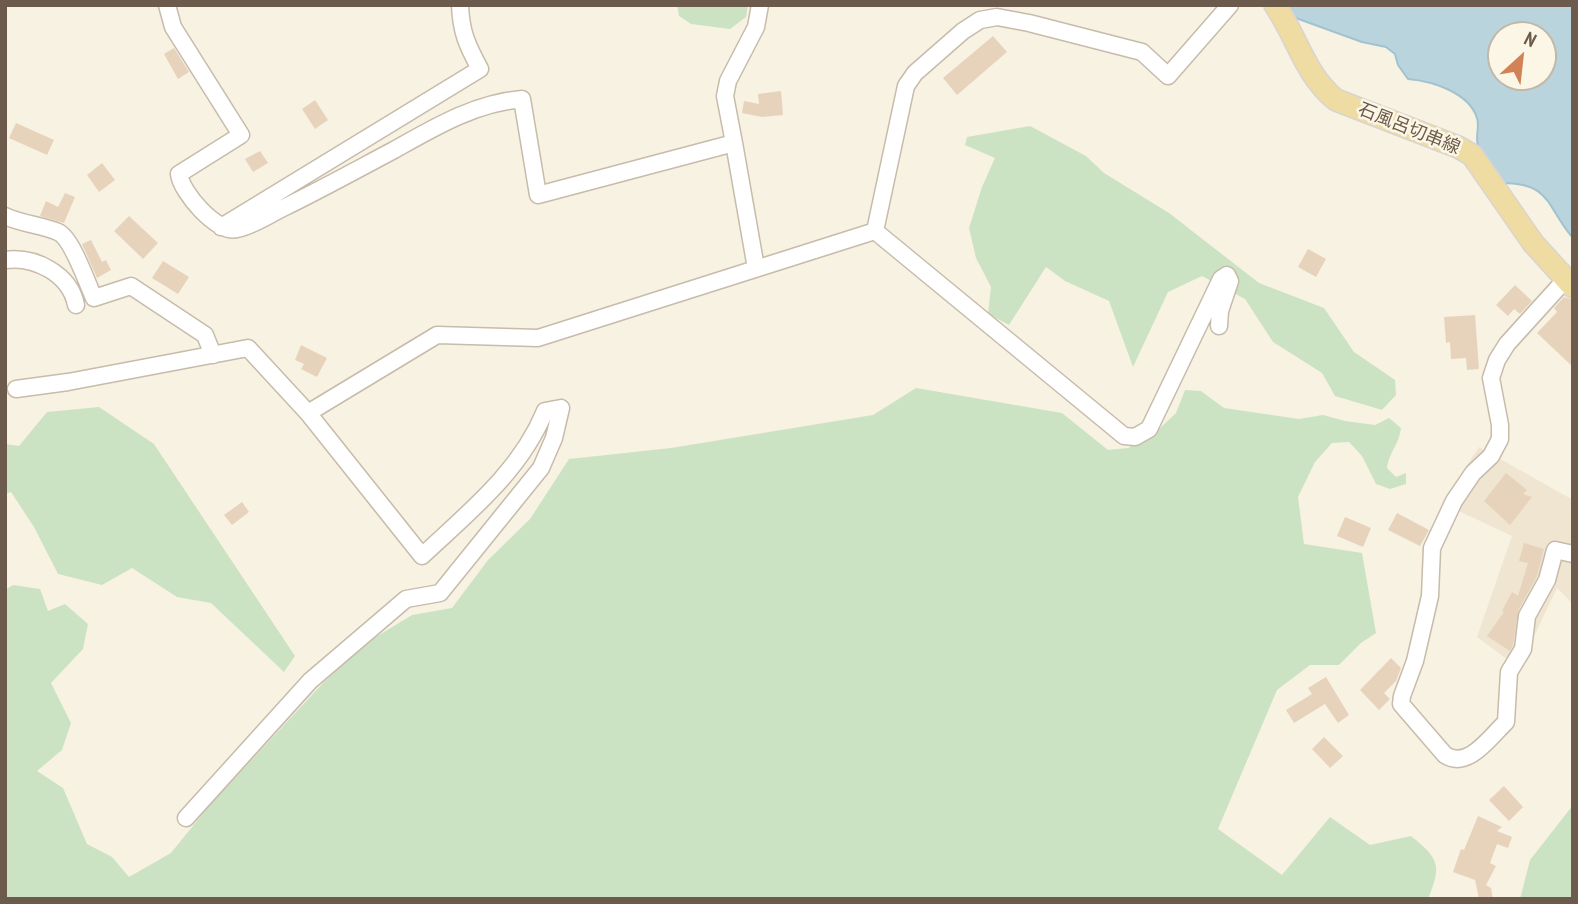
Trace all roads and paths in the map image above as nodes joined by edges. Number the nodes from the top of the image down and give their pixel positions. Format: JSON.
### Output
{"nodes":[{"id":1,"x":167,"y":5,"type":"edge"},
{"id":2,"x":460,"y":5,"type":"edge"},
{"id":3,"x":760,"y":5,"type":"edge"},
{"id":4,"x":1230,"y":5,"type":"edge"},
{"id":5,"x":1275,"y":5,"type":"edge"},
{"id":6,"x":734,"y":143,"type":"junction"},
{"id":7,"x":5,"y":216,"type":"edge"},
{"id":8,"x":221,"y":226,"type":"junction"},
{"id":9,"x":876,"y":232,"type":"junction"},
{"id":10,"x":5,"y":260,"type":"edge"},
{"id":11,"x":756,"y":268,"type":"junction"},
{"id":12,"x":1569,"y":283,"type":"edge"},
{"id":13,"x":76,"y":305,"type":"dead end"},
{"id":14,"x":1219,"y":326,"type":"dead end"},
{"id":15,"x":213,"y":355,"type":"junction"},
{"id":16,"x":16,"y":388,"type":"dead end"},
{"id":17,"x":308,"y":413,"type":"junction"},
{"id":18,"x":1573,"y":554,"type":"edge"},
{"id":19,"x":186,"y":818,"type":"dead end"}],
"edges":[{"from":1,"to":8,"type":"street"},
{"from":2,"to":8,"type":"street"},
{"from":3,"to":6,"type":"street"},
{"from":4,"to":9,"type":"street"},
{"from":5,"to":12,"type":"main road","name":"石風呂切串線"},
{"from":6,"to":8,"type":"street"},
{"from":6,"to":11,"type":"street"},
{"from":7,"to":15,"type":"street"},
{"from":9,"to":11,"type":"street"},
{"from":9,"to":14,"type":"street"},
{"from":10,"to":13,"type":"street"},
{"from":11,"to":17,"type":"street"},
{"from":12,"to":18,"type":"street"},
{"from":15,"to":16,"type":"street"},
{"from":15,"to":17,"type":"street"},
{"from":17,"to":19,"type":"street"}]}
